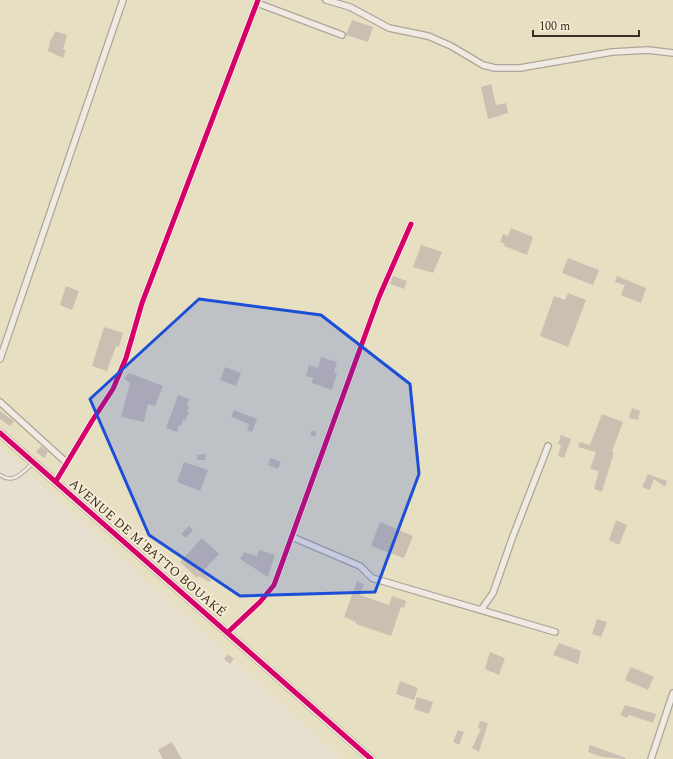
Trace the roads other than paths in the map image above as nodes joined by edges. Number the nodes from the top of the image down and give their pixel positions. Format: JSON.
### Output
{"nodes":[{"id":1,"x":123,"y":0,"type":"edge"},
{"id":2,"x":326,"y":0,"type":"edge"},
{"id":3,"x":257,"y":1,"type":"edge"},
{"id":4,"x":342,"y":35,"type":"dead end"},
{"id":5,"x":673,"y":52,"type":"edge"},
{"id":6,"x":411,"y":224,"type":"dead end"},
{"id":7,"x":0,"y":359,"type":"edge"},
{"id":8,"x":0,"y":402,"type":"edge"},
{"id":9,"x":0,"y":432,"type":"edge"},
{"id":10,"x":548,"y":446,"type":"dead end"},
{"id":11,"x":34,"y":462,"type":"junction"},
{"id":12,"x":67,"y":463,"type":"junction"},
{"id":13,"x":0,"y":475,"type":"edge"},
{"id":14,"x":56,"y":481,"type":"junction"},
{"id":15,"x":292,"y":537,"type":"junction"},
{"id":16,"x":481,"y":610,"type":"junction"},
{"id":17,"x":228,"y":632,"type":"junction"},
{"id":18,"x":555,"y":632,"type":"dead end"},
{"id":19,"x":673,"y":693,"type":"edge"},
{"id":20,"x":371,"y":759,"type":"edge"},
{"id":21,"x":651,"y":759,"type":"edge"}],
"edges":[{"from":1,"to":7,"type":"street"},
{"from":2,"to":5,"type":"street"},
{"from":3,"to":4,"type":"street"},
{"from":3,"to":12,"type":"street"},
{"from":6,"to":15,"type":"street"},
{"from":8,"to":12,"type":"street"},
{"from":9,"to":11,"type":"street","name":"AVENUE DE M'BATTO BOUAKÉ"},
{"from":10,"to":16,"type":"street"},
{"from":11,"to":13,"type":"lane"},
{"from":11,"to":14,"type":"street","name":"AVENUE DE M'BATTO BOUAKÉ"},
{"from":12,"to":14,"type":"street"},
{"from":14,"to":17,"type":"street","name":"AVENUE DE M'BATTO BOUAKÉ"},
{"from":15,"to":16,"type":"street"},
{"from":15,"to":17,"type":"street"},
{"from":16,"to":18,"type":"street"},
{"from":17,"to":20,"type":"street","name":"AVENUE DE M'BATTO BOUAKÉ"},
{"from":19,"to":21,"type":"street"}]}
